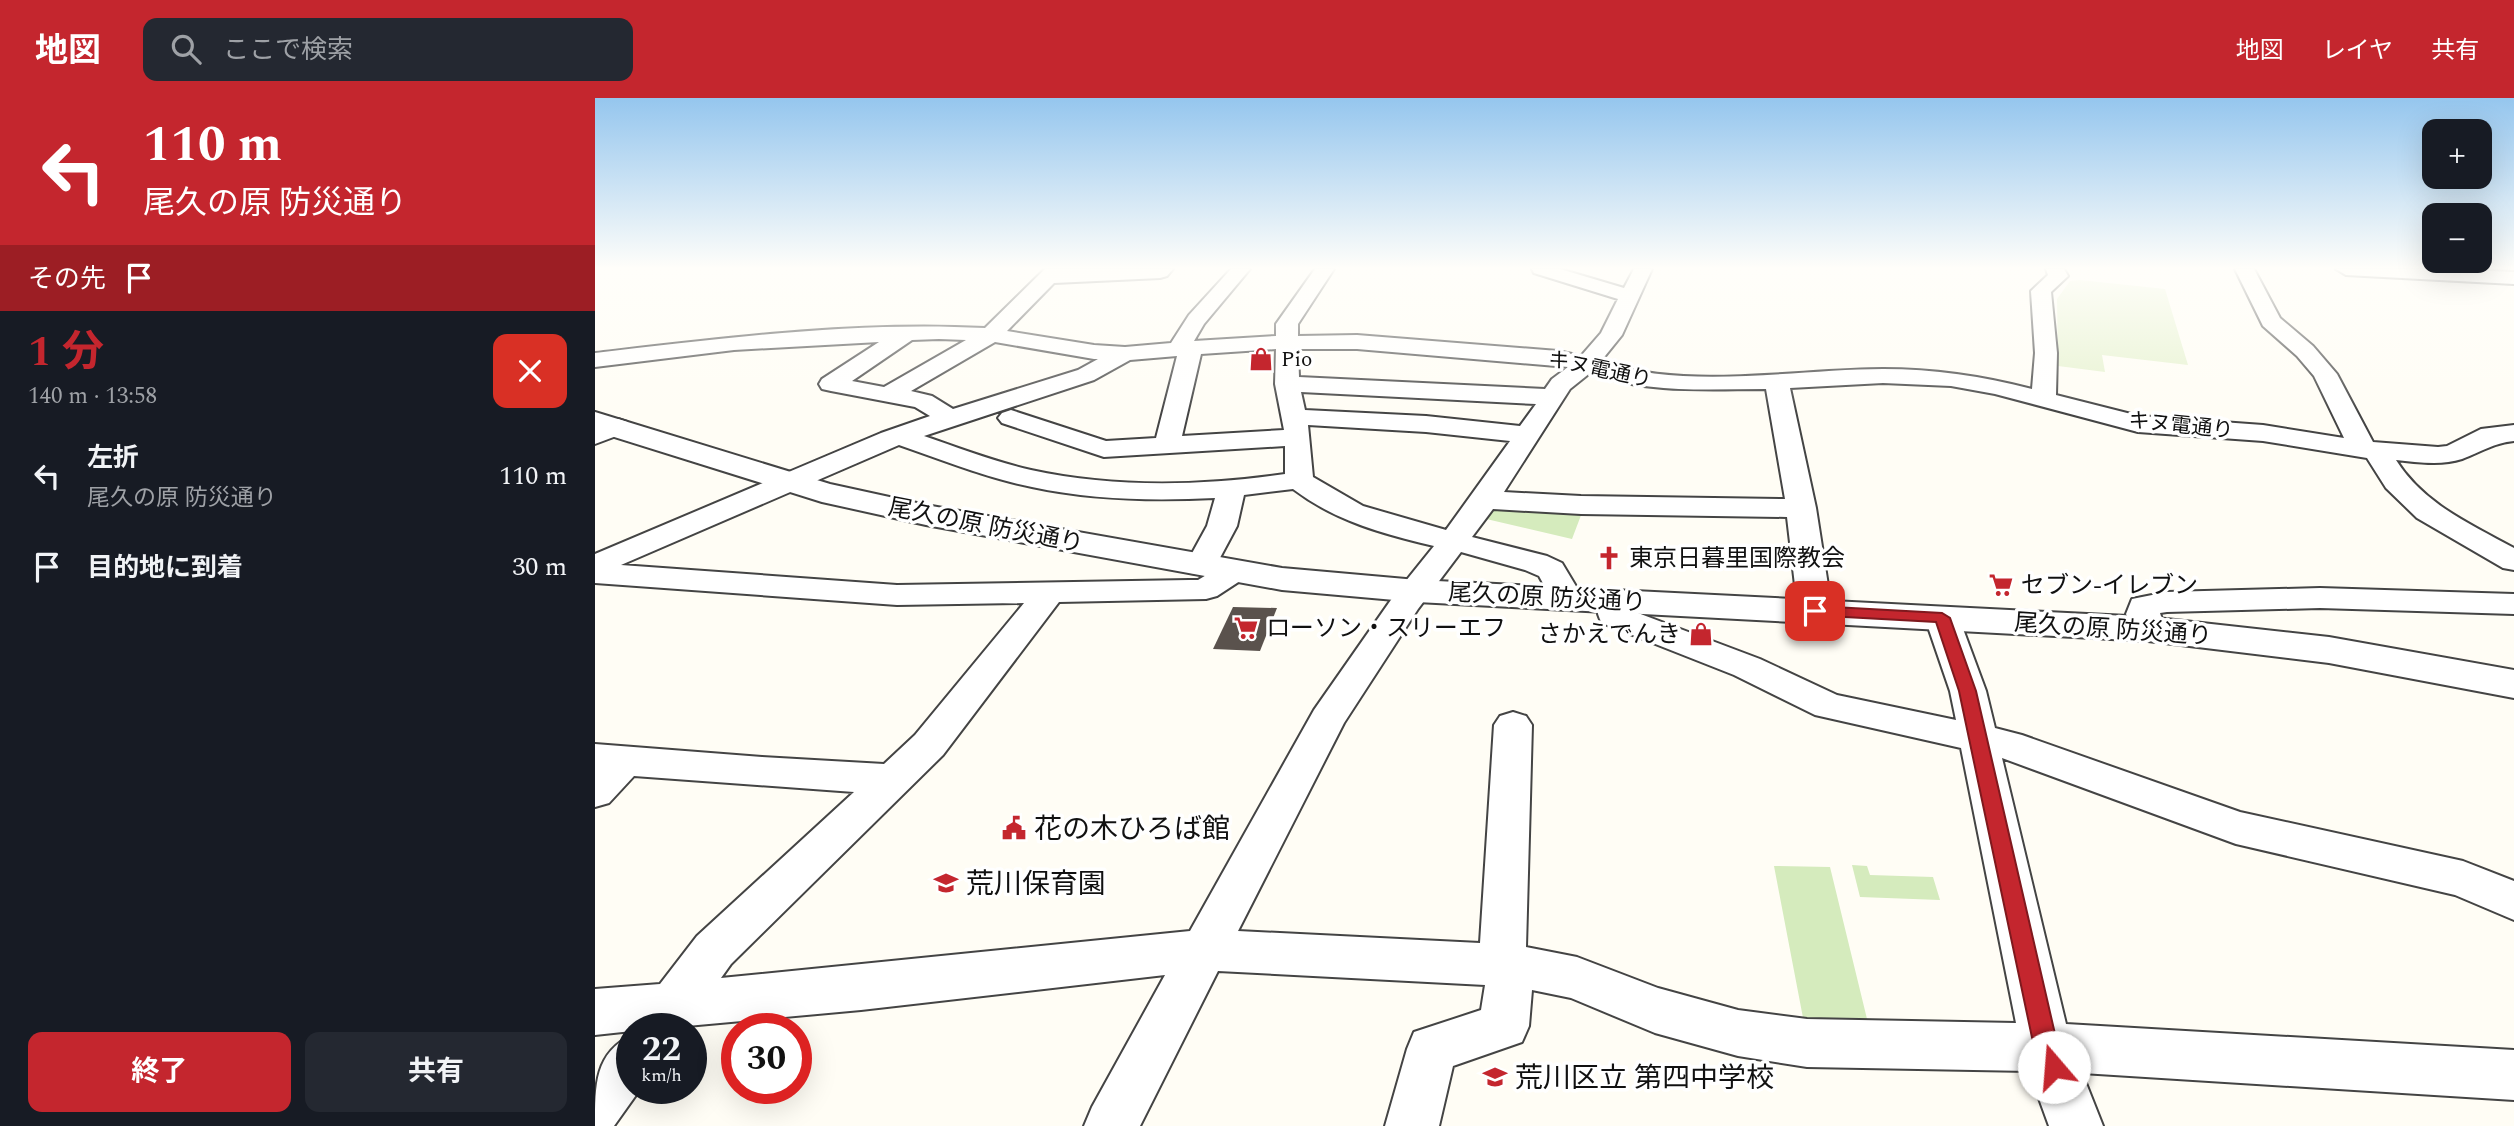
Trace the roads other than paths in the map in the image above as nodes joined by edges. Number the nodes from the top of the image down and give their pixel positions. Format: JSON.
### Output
{"nodes":[{"id":1,"x":1009,"y":317,"type":"edge"},
{"id":2,"x":1200,"y":317,"type":"edge"},
{"id":3,"x":1292,"y":317,"type":"edge"},
{"id":4,"x":1620,"y":317,"type":"edge"},
{"id":5,"x":2044,"y":317,"type":"edge"},
{"id":6,"x":2269,"y":317,"type":"edge"},
{"id":7,"x":908,"y":333,"type":"junction"},
{"id":8,"x":991,"y":335,"type":"junction"},
{"id":9,"x":1286,"y":342,"type":"junction"},
{"id":10,"x":1186,"y":347,"type":"junction"},
{"id":11,"x":1125,"y":354,"type":"junction"},
{"id":12,"x":595,"y":360,"type":"edge"},
{"id":13,"x":1587,"y":364,"type":"junction"},
{"id":14,"x":1777,"y":382,"type":"junction"},
{"id":15,"x":1287,"y":384,"type":"junction"},
{"id":16,"x":889,"y":394,"type":"junction"},
{"id":17,"x":1553,"y":397,"type":"junction"},
{"id":18,"x":2043,"y":399,"type":"junction"},
{"id":19,"x":950,"y":418,"type":"junction"},
{"id":20,"x":1011,"y":418,"type":"dead end"},
{"id":21,"x":1296,"y":427,"type":"junction"},
{"id":22,"x":603,"y":428,"type":"edge"},
{"id":23,"x":2514,"y":433,"type":"edge"},
{"id":24,"x":1527,"y":435,"type":"junction"},
{"id":25,"x":899,"y":436,"type":"junction"},
{"id":26,"x":1167,"y":446,"type":"junction"},
{"id":27,"x":2369,"y":450,"type":"junction"},
{"id":28,"x":1299,"y":480,"type":"junction"},
{"id":29,"x":786,"y":483,"type":"junction"},
{"id":30,"x":1233,"y":487,"type":"junction"},
{"id":31,"x":1485,"y":500,"type":"junction"},
{"id":32,"x":1801,"y":508,"type":"junction"},
{"id":33,"x":1454,"y":541,"type":"junction"},
{"id":34,"x":2514,"y":561,"type":"edge"},
{"id":35,"x":595,"y":565,"type":"edge"},
{"id":36,"x":1216,"y":569,"type":"junction"},
{"id":37,"x":595,"y":573,"type":"edge"},
{"id":38,"x":1051,"y":590,"type":"junction"},
{"id":39,"x":1417,"y":591,"type":"junction"},
{"id":40,"x":1567,"y":598,"type":"junction"},
{"id":41,"x":1613,"y":600,"type":"junction"},
{"id":42,"x":2514,"y":604,"type":"edge"},
{"id":43,"x":1815,"y":611,"type":"junction"},
{"id":44,"x":1942,"y":618,"type":"junction"},
{"id":45,"x":2148,"y":629,"type":"junction"},
{"id":46,"x":2514,"y":684,"type":"edge"},
{"id":47,"x":1513,"y":725,"type":"dead end"},
{"id":48,"x":1977,"y":737,"type":"junction"},
{"id":49,"x":610,"y":759,"type":"edge"},
{"id":50,"x":894,"y":779,"type":"junction"},
{"id":51,"x":595,"y":792,"type":"edge"},
{"id":52,"x":2514,"y":901,"type":"edge"},
{"id":53,"x":1206,"y":950,"type":"junction"},
{"id":54,"x":1507,"y":966,"type":"junction"},
{"id":55,"x":595,"y":1012,"type":"edge"},
{"id":56,"x":668,"y":1013,"type":"edge"},
{"id":57,"x":697,"y":1013,"type":"edge"},
{"id":58,"x":616,"y":1014,"type":"edge"},
{"id":59,"x":2046,"y":1047,"type":"junction"},
{"id":60,"x":2514,"y":1075,"type":"edge"},
{"id":61,"x":616,"y":1080,"type":"edge"},
{"id":62,"x":595,"y":1107,"type":"edge"},
{"id":63,"x":1111,"y":1126,"type":"edge"},
{"id":64,"x":1412,"y":1126,"type":"edge"},
{"id":65,"x":2076,"y":1126,"type":"edge"}],
"edges":[{"from":1,"to":8,"type":"street"},
{"from":2,"to":10,"type":"street"},
{"from":3,"to":9,"type":"street"},
{"from":4,"to":13,"type":"street"},
{"from":5,"to":18,"type":"street"},
{"from":6,"to":27,"type":"street"},
{"from":7,"to":8,"type":"street","name":"キヌ電通り"},
{"from":7,"to":12,"type":"street","name":"キヌ電通り"},
{"from":7,"to":16,"type":"street"},
{"from":8,"to":11,"type":"street","name":"キヌ電通り"},
{"from":8,"to":16,"type":"street"},
{"from":9,"to":10,"type":"street","name":"キヌ電通り"},
{"from":9,"to":13,"type":"street","name":"キヌ電通り"},
{"from":9,"to":15,"type":"street"},
{"from":10,"to":11,"type":"street","name":"キヌ電通り"},
{"from":10,"to":26,"type":"street"},
{"from":11,"to":19,"type":"street"},
{"from":13,"to":14,"type":"street","name":"キヌ電通り"},
{"from":13,"to":17,"type":"street"},
{"from":14,"to":18,"type":"street","name":"キヌ電通り"},
{"from":14,"to":32,"type":"street"},
{"from":15,"to":17,"type":"street"},
{"from":15,"to":21,"type":"street"},
{"from":16,"to":19,"type":"street"},
{"from":17,"to":24,"type":"street"},
{"from":18,"to":27,"type":"street","name":"キヌ電通り"},
{"from":19,"to":25,"type":"street"},
{"from":20,"to":26,"type":"street"},
{"from":21,"to":24,"type":"street"},
{"from":21,"to":26,"type":"street"},
{"from":21,"to":28,"type":"street"},
{"from":22,"to":29,"type":"street","name":"尾久の原 防災通り"},
{"from":23,"to":27,"type":"street","name":"キヌ電通り"},
{"from":24,"to":31,"type":"street"},
{"from":25,"to":29,"type":"street"},
{"from":25,"to":30,"type":"street"},
{"from":27,"to":34,"type":"street"},
{"from":28,"to":30,"type":"street"},
{"from":28,"to":33,"type":"street"},
{"from":29,"to":35,"type":"street"},
{"from":29,"to":36,"type":"street","name":"尾久の原 防災通り"},
{"from":30,"to":36,"type":"street"},
{"from":31,"to":32,"type":"street"},
{"from":31,"to":33,"type":"street"},
{"from":32,"to":43,"type":"street"},
{"from":33,"to":39,"type":"street"},
{"from":33,"to":40,"type":"street"},
{"from":36,"to":38,"type":"street"},
{"from":36,"to":39,"type":"street","name":"尾久の原 防災通り"},
{"from":37,"to":38,"type":"street"},
{"from":38,"to":50,"type":"street"},
{"from":39,"to":40,"type":"street","name":"尾久の原 防災通り"},
{"from":39,"to":53,"type":"street"},
{"from":40,"to":41,"type":"street","name":"尾久の原 防災通り"},
{"from":41,"to":43,"type":"street","name":"尾久の原 防災通り"},
{"from":41,"to":48,"type":"street"},
{"from":42,"to":45,"type":"street"},
{"from":43,"to":44,"type":"street","name":"尾久の原 防災通り"},
{"from":44,"to":45,"type":"street","name":"尾久の原 防災通り"},
{"from":44,"to":48,"type":"street"},
{"from":45,"to":46,"type":"street","name":"尾久の原 防災通り"},
{"from":47,"to":54,"type":"street"},
{"from":48,"to":52,"type":"street"},
{"from":48,"to":59,"type":"street"},
{"from":49,"to":50,"type":"street"},
{"from":49,"to":51,"type":"street"},
{"from":50,"to":56,"type":"street"},
{"from":53,"to":54,"type":"street"},
{"from":53,"to":57,"type":"street"},
{"from":53,"to":63,"type":"street"},
{"from":54,"to":59,"type":"street"},
{"from":54,"to":64,"type":"street"},
{"from":55,"to":58,"type":"street"},
{"from":59,"to":60,"type":"street"},
{"from":59,"to":65,"type":"street"},
{"from":61,"to":62,"type":"street"}]}
